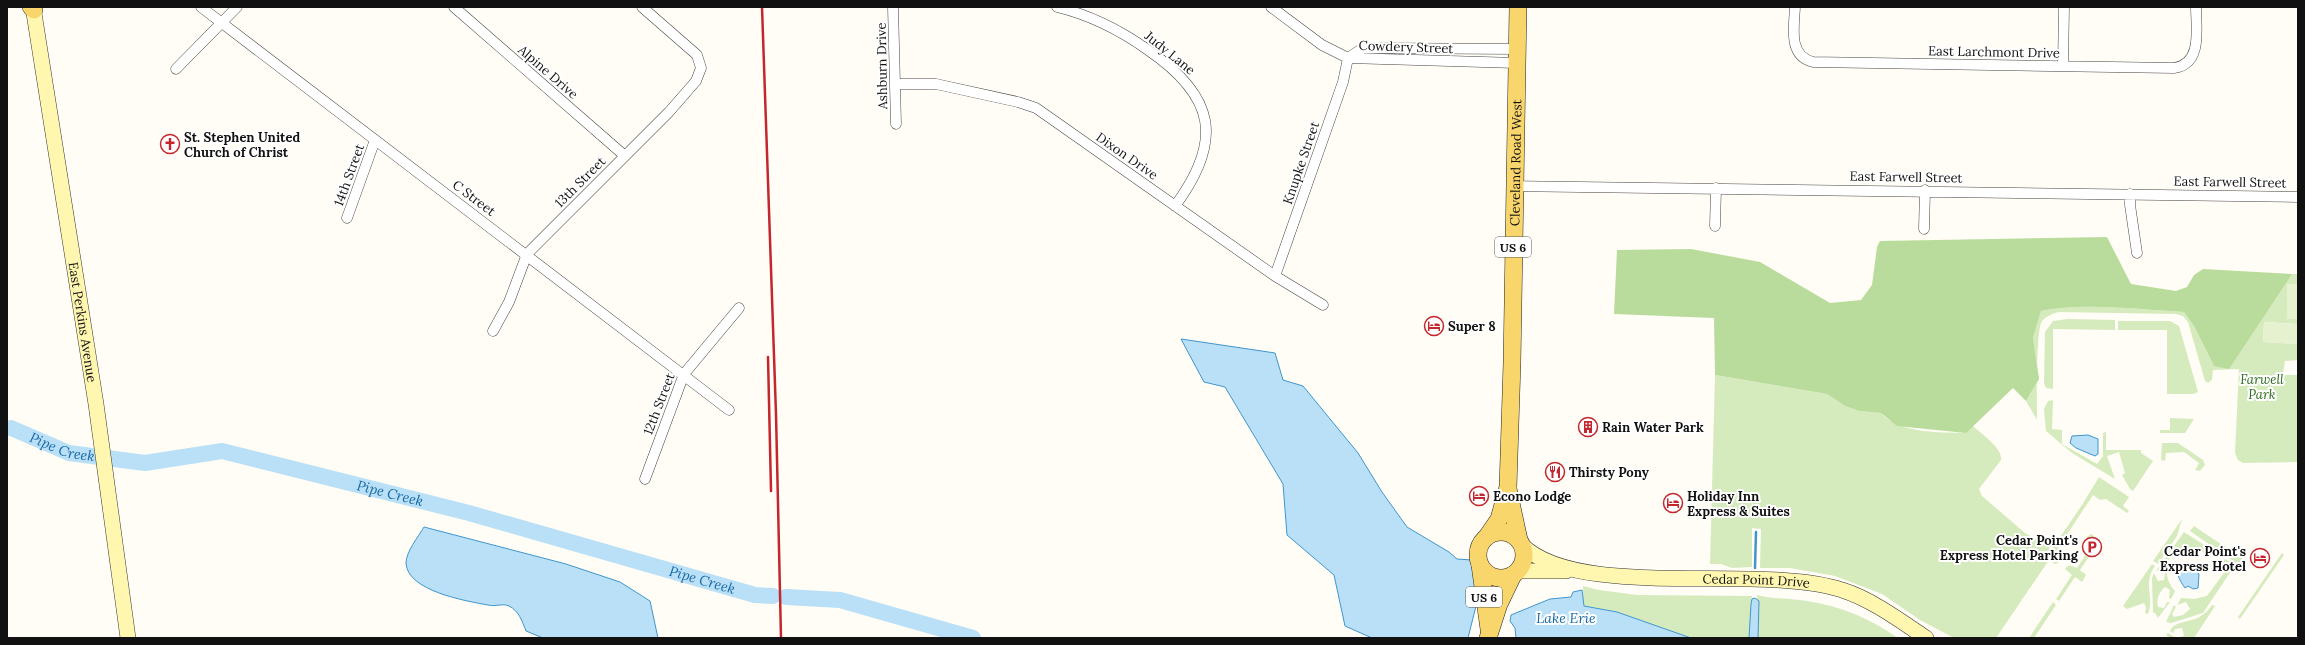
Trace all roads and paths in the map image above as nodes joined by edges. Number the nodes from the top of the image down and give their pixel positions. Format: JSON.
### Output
{"nodes":[{"id":1,"x":201,"y":7,"type":"edge"},
{"id":2,"x":237,"y":7,"type":"edge"},
{"id":3,"x":454,"y":7,"type":"edge"},
{"id":4,"x":642,"y":7,"type":"edge"},
{"id":5,"x":893,"y":7,"type":"edge"},
{"id":6,"x":1057,"y":7,"type":"edge"},
{"id":7,"x":1271,"y":7,"type":"edge"},
{"id":8,"x":1518,"y":7,"type":"edge"},
{"id":9,"x":1794,"y":7,"type":"edge"},
{"id":10,"x":2064,"y":7,"type":"edge"},
{"id":11,"x":2196,"y":7,"type":"edge"},
{"id":12,"x":33,"y":8,"type":"edge"},
{"id":13,"x":221,"y":23,"type":"junction"},
{"id":14,"x":1517,"y":56,"type":"junction"},
{"id":15,"x":1348,"y":58,"type":"junction"},
{"id":16,"x":2063,"y":66,"type":"junction"},
{"id":17,"x":176,"y":69,"type":"dead end"},
{"id":18,"x":895,"y":84,"type":"junction"},
{"id":19,"x":896,"y":124,"type":"dead end"},
{"id":20,"x":375,"y":140,"type":"junction"},
{"id":21,"x":625,"y":156,"type":"junction"},
{"id":22,"x":1514,"y":186,"type":"junction"},
{"id":23,"x":1716,"y":188,"type":"junction"},
{"id":24,"x":1925,"y":190,"type":"junction"},
{"id":25,"x":2130,"y":194,"type":"junction"},
{"id":26,"x":2298,"y":197,"type":"edge"},
{"id":27,"x":1175,"y":206,"type":"junction"},
{"id":28,"x":347,"y":218,"type":"dead end"},
{"id":29,"x":1715,"y":226,"type":"dead end"},
{"id":30,"x":1924,"y":229,"type":"dead end"},
{"id":31,"x":2137,"y":253,"type":"dead end"},
{"id":32,"x":527,"y":254,"type":"junction"},
{"id":33,"x":1275,"y":276,"type":"junction"},
{"id":34,"x":1324,"y":305,"type":"dead end"},
{"id":35,"x":739,"y":308,"type":"dead end"},
{"id":36,"x":493,"y":331,"type":"dead end"},
{"id":37,"x":684,"y":374,"type":"junction"},
{"id":38,"x":729,"y":410,"type":"dead end"},
{"id":39,"x":645,"y":479,"type":"dead end"},
{"id":40,"x":1508,"y":487,"type":"junction"},
{"id":41,"x":1488,"y":536,"type":"junction"},
{"id":42,"x":1520,"y":542,"type":"junction"},
{"id":43,"x":1480,"y":565,"type":"junction"},
{"id":44,"x":1573,"y":570,"type":"junction"},
{"id":45,"x":1516,"y":573,"type":"junction"},
{"id":46,"x":1489,"y":634,"type":"edge"},
{"id":47,"x":128,"y":638,"type":"edge"},
{"id":48,"x":1926,"y":638,"type":"edge"}],
"edges":[{"from":1,"to":13,"type":"street","name":"C Street"},
{"from":2,"to":13,"type":"street"},
{"from":3,"to":21,"type":"street","name":"Alpine Drive"},
{"from":4,"to":21,"type":"street","name":"13th Street"},
{"from":5,"to":18,"type":"street","name":"Ashburn Drive"},
{"from":6,"to":27,"type":"street","name":"Judy Lane"},
{"from":7,"to":15,"type":"street"},
{"from":8,"to":14,"type":"main road","name":"Cleveland Road West","number":"US 6"},
{"from":9,"to":16,"type":"street","name":"East Larchmont Drive"},
{"from":10,"to":16,"type":"street"},
{"from":11,"to":16,"type":"street","name":"East Larchmont Drive"},
{"from":12,"to":47,"type":"main road","name":"East Perkins Avenue"},
{"from":13,"to":17,"type":"street"},
{"from":13,"to":20,"type":"street","name":"C Street"},
{"from":14,"to":15,"type":"street","name":"Cowdery Street"},
{"from":14,"to":22,"type":"main road","name":"Cleveland Road West","number":"US 6"},
{"from":15,"to":33,"type":"street","name":"Knupke Street"},
{"from":18,"to":19,"type":"street","name":"Ashburn Drive"},
{"from":18,"to":27,"type":"street","name":"Dixon Drive"},
{"from":20,"to":28,"type":"street","name":"14th Street"},
{"from":20,"to":32,"type":"street","name":"C Street"},
{"from":21,"to":32,"type":"street","name":"13th Street"},
{"from":22,"to":23,"type":"street","name":"East Farwell Street"},
{"from":22,"to":40,"type":"main road","name":"Cleveland Road West","number":"US 6"},
{"from":23,"to":24,"type":"street","name":"East Farwell Street"},
{"from":23,"to":29,"type":"street"},
{"from":24,"to":25,"type":"street","name":"East Farwell Street"},
{"from":24,"to":30,"type":"street"},
{"from":25,"to":26,"type":"street","name":"East Farwell Street"},
{"from":25,"to":31,"type":"street"},
{"from":27,"to":33,"type":"street","name":"Dixon Drive"},
{"from":32,"to":36,"type":"street","name":"13th Street"},
{"from":32,"to":37,"type":"street","name":"C Street"},
{"from":33,"to":34,"type":"street","name":"Dixon Drive"},
{"from":35,"to":37,"type":"street","name":"12th Street"},
{"from":37,"to":38,"type":"street","name":"C Street"},
{"from":37,"to":39,"type":"street","name":"12th Street"},
{"from":40,"to":41,"type":"main road","name":"Cleveland Road West","number":"US 6"},
{"from":40,"to":42,"type":"main road","name":"Cleveland Road West","number":"US 6"},
{"from":41,"to":42,"type":"main road"},
{"from":41,"to":43,"type":"main road"},
{"from":42,"to":44,"type":"main road","name":"Cedar Point Drive"},
{"from":42,"to":45,"type":"main road"},
{"from":43,"to":45,"type":"main road"},
{"from":43,"to":46,"type":"main road","number":"US 6"},
{"from":44,"to":45,"type":"main road","name":"Cedar Point Drive"},
{"from":44,"to":48,"type":"main road","name":"Cedar Point Drive"},
{"from":45,"to":46,"type":"main road","number":"US 6"}]}
